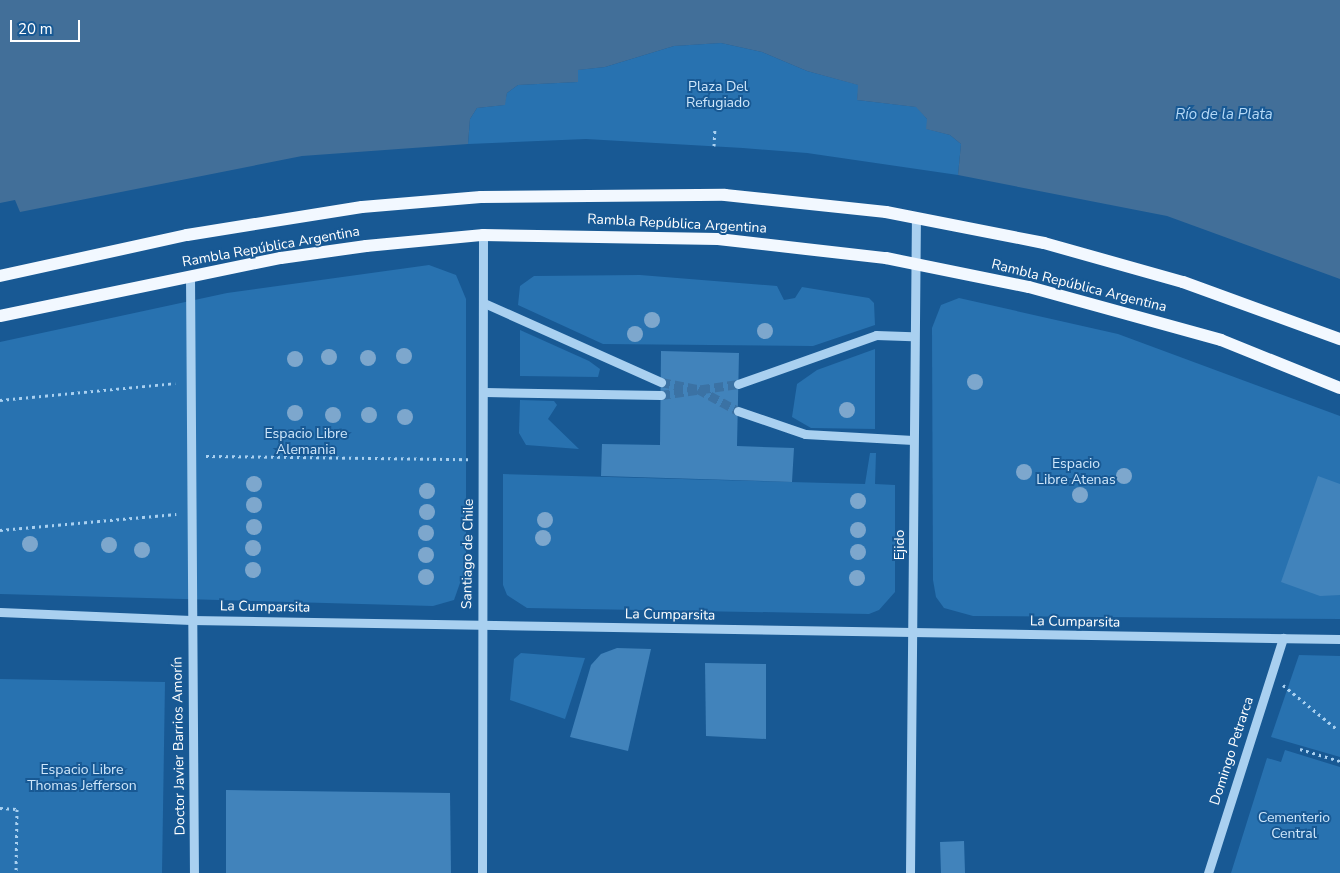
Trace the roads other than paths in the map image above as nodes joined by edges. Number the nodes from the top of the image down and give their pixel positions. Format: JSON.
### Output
{"nodes":[{"id":1,"x":916,"y":217,"type":"junction"},
{"id":2,"x":482,"y":235,"type":"junction"},
{"id":3,"x":913,"y":263,"type":"junction"},
{"id":4,"x":0,"y":276,"type":"edge"},
{"id":5,"x":190,"y":276,"type":"junction"},
{"id":6,"x":484,"y":303,"type":"junction"},
{"id":7,"x":0,"y":316,"type":"edge"},
{"id":8,"x":912,"y":336,"type":"junction"},
{"id":9,"x":1340,"y":339,"type":"edge"},
{"id":10,"x":661,"y":382,"type":"tunnel mouth"},
{"id":11,"x":738,"y":384,"type":"tunnel mouth"},
{"id":12,"x":1340,"y":388,"type":"edge"},
{"id":13,"x":484,"y":392,"type":"junction"},
{"id":14,"x":661,"y":395,"type":"tunnel mouth"},
{"id":15,"x":738,"y":411,"type":"tunnel mouth"},
{"id":16,"x":913,"y":440,"type":"junction"},
{"id":17,"x":0,"y":612,"type":"edge"},
{"id":18,"x":191,"y":620,"type":"junction"},
{"id":19,"x":481,"y":624,"type":"junction"},
{"id":20,"x":914,"y":634,"type":"junction"},
{"id":21,"x":1283,"y":638,"type":"junction"},
{"id":22,"x":1340,"y":639,"type":"edge"},
{"id":23,"x":194,"y":873,"type":"edge"},
{"id":24,"x":482,"y":873,"type":"edge"},
{"id":25,"x":910,"y":873,"type":"edge"},
{"id":26,"x":1208,"y":873,"type":"edge"}],
"edges":[{"from":1,"to":3,"type":"street","name":"Ejido"},
{"from":1,"to":4,"type":"main road","name":"Rambla República Argentina"},
{"from":1,"to":9,"type":"main road","name":"Rambla República Argentina"},
{"from":2,"to":3,"type":"main road","name":"Rambla República Argentina"},
{"from":2,"to":5,"type":"main road","name":"Rambla República Argentina"},
{"from":2,"to":6,"type":"street","name":"Santiago de Chile"},
{"from":3,"to":8,"type":"street","name":"Ejido"},
{"from":3,"to":12,"type":"main road","name":"Rambla República Argentina"},
{"from":5,"to":7,"type":"main road","name":"Rambla República Argentina"},
{"from":5,"to":18,"type":"street","name":"Doctor Javier Barrios Amorín"},
{"from":6,"to":10,"type":"street"},
{"from":6,"to":13,"type":"street","name":"Santiago de Chile"},
{"from":8,"to":11,"type":"street"},
{"from":8,"to":16,"type":"street","name":"Ejido"},
{"from":13,"to":14,"type":"street"},
{"from":13,"to":19,"type":"street","name":"Santiago de Chile"},
{"from":15,"to":16,"type":"street"},
{"from":16,"to":20,"type":"street","name":"Ejido"},
{"from":17,"to":18,"type":"street","name":"La Cumparsita"},
{"from":18,"to":19,"type":"street","name":"La Cumparsita"},
{"from":18,"to":23,"type":"street","name":"Doctor Javier Barrios Amorín"},
{"from":19,"to":20,"type":"street","name":"La Cumparsita"},
{"from":19,"to":24,"type":"street","name":"Santiago de Chile"},
{"from":20,"to":21,"type":"street","name":"La Cumparsita"},
{"from":20,"to":25,"type":"street","name":"Ejido"},
{"from":21,"to":22,"type":"street","name":"La Cumparsita"},
{"from":21,"to":26,"type":"street","name":"Domingo Petrarca"}]}
